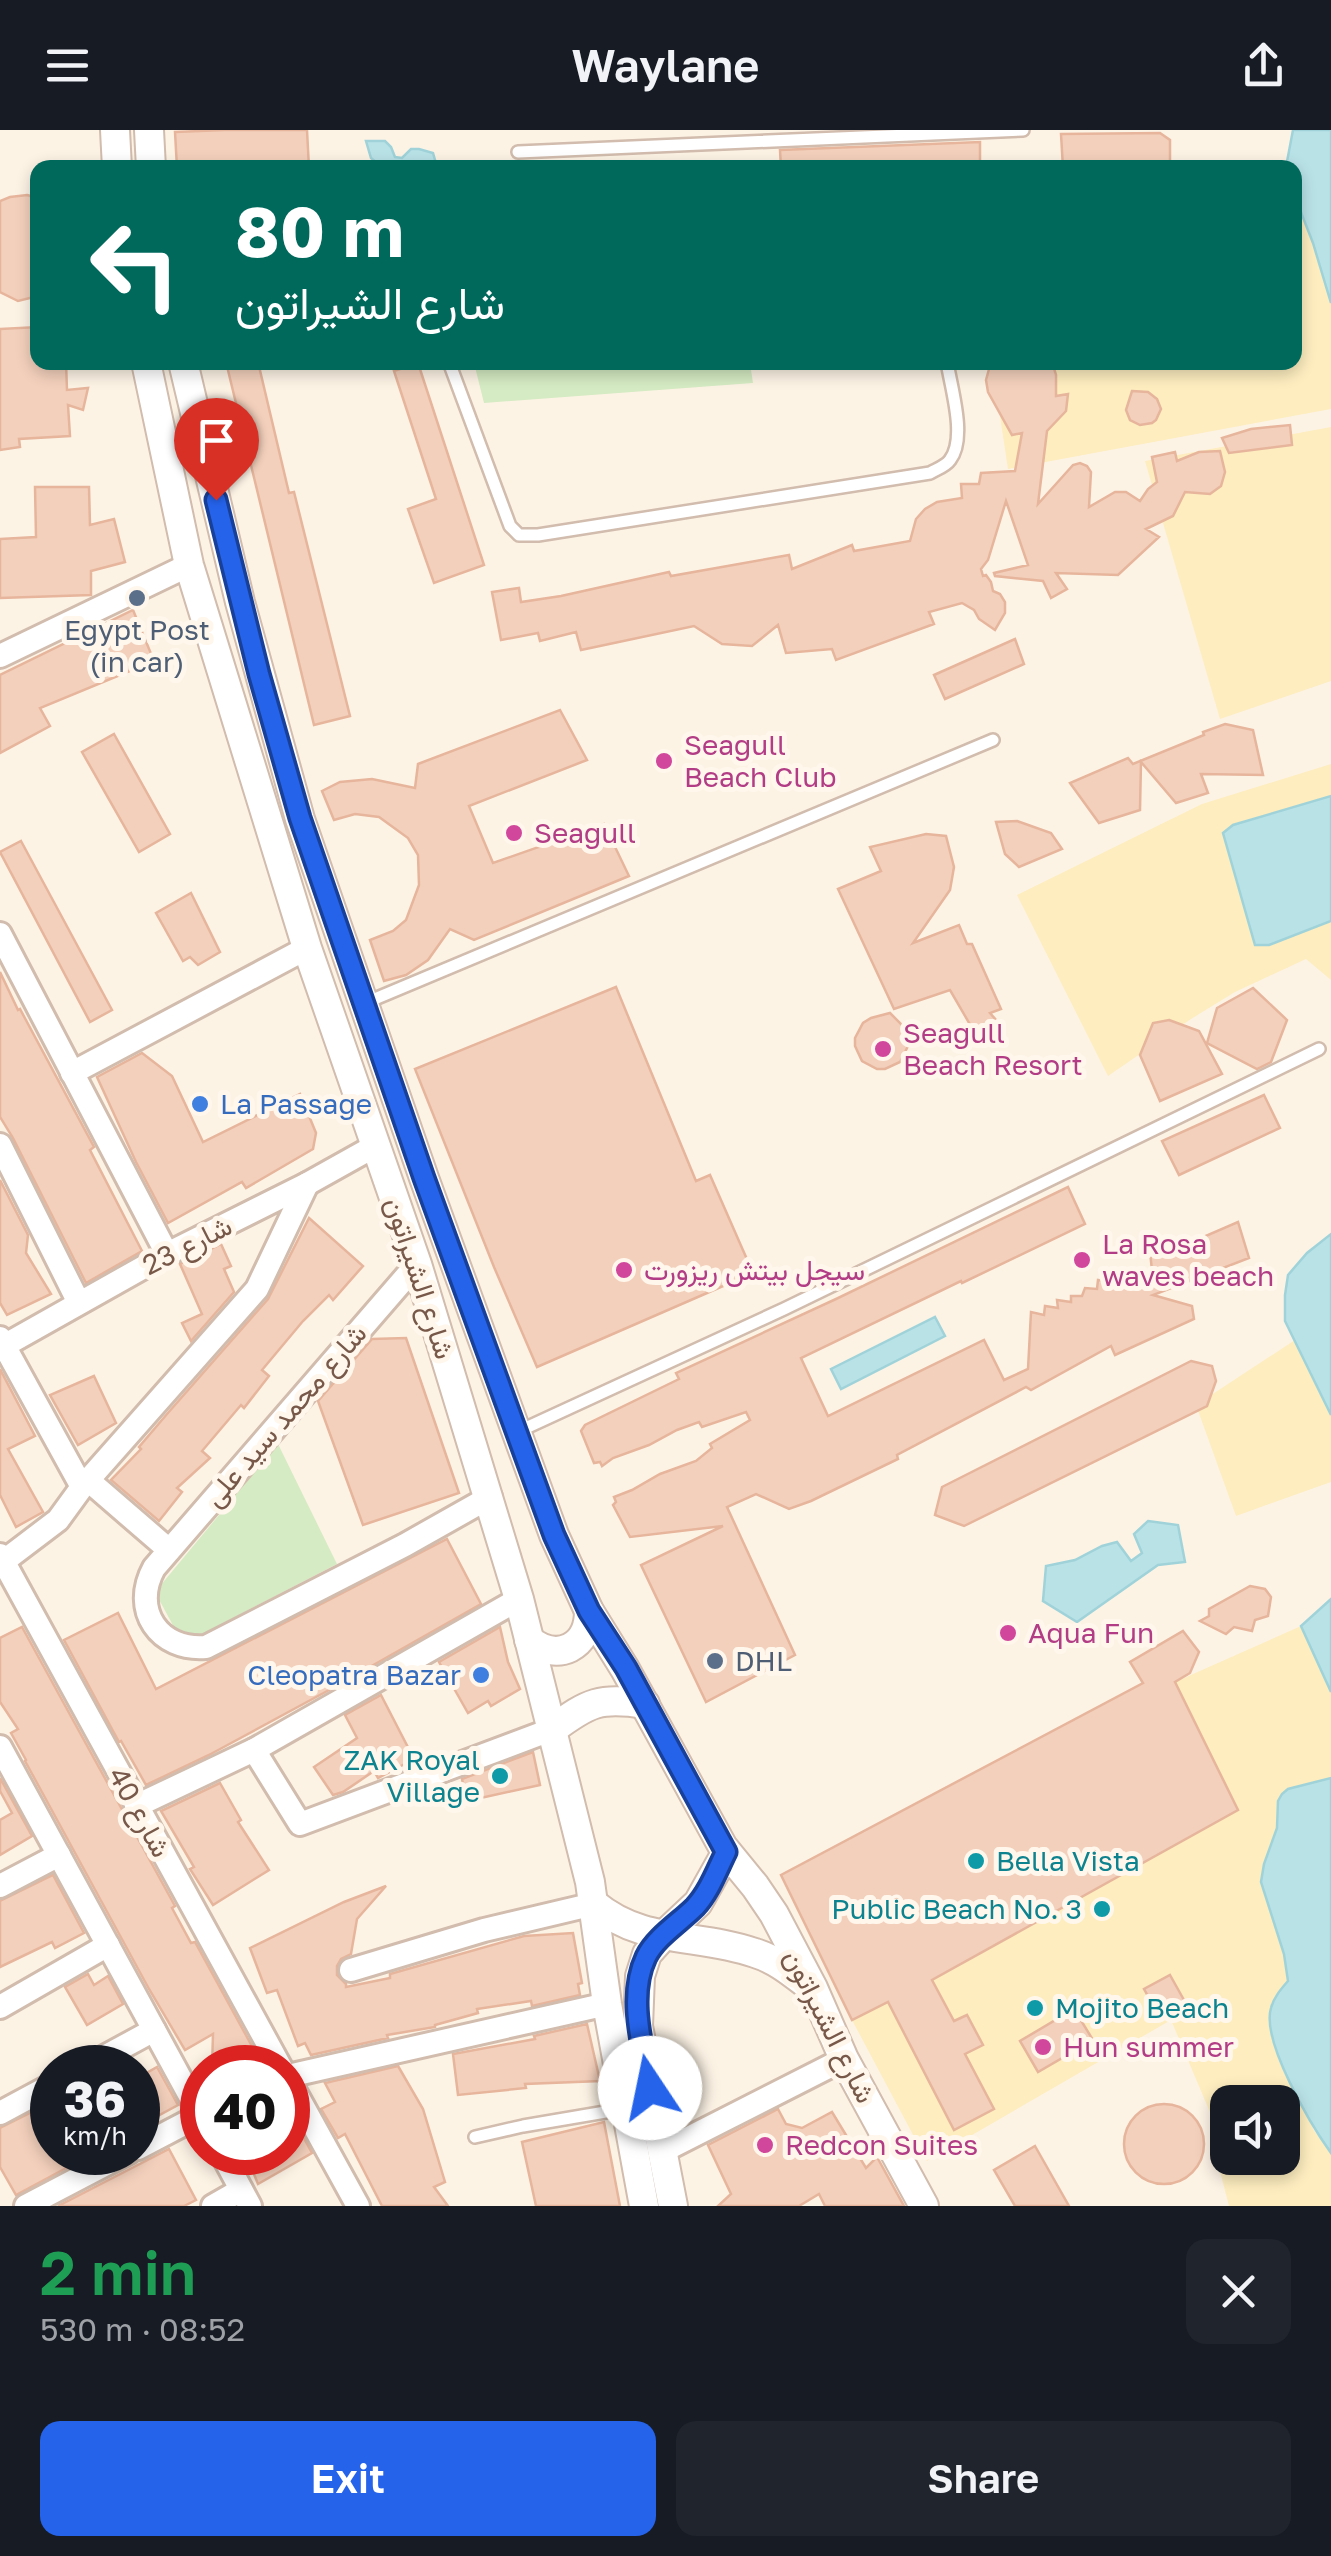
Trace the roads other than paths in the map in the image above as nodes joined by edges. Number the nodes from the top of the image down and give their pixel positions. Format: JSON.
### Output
{"nodes":[{"id":1,"x":115,"y":130,"type":"edge"},
{"id":2,"x":149,"y":130,"type":"edge"},
{"id":3,"x":1023,"y":130,"type":"edge"},
{"id":4,"x":518,"y":152,"type":"dead end"},
{"id":5,"x":117,"y":160,"type":"edge"},
{"id":6,"x":151,"y":160,"type":"edge"},
{"id":7,"x":148,"y":370,"type":"edge"},
{"id":8,"x":184,"y":370,"type":"edge"},
{"id":9,"x":452,"y":370,"type":"edge"},
{"id":10,"x":948,"y":370,"type":"edge"},
{"id":11,"x":189,"y":565,"type":"junction"},
{"id":12,"x":0,"y":656,"type":"edge"},
{"id":13,"x":993,"y":740,"type":"dead end"},
{"id":14,"x":0,"y":934,"type":"edge"},
{"id":15,"x":307,"y":948,"type":"junction"},
{"id":16,"x":362,"y":1004,"type":"junction"},
{"id":17,"x":1319,"y":1049,"type":"dead end"},
{"id":18,"x":72,"y":1073,"type":"junction"},
{"id":19,"x":0,"y":1145,"type":"edge"},
{"id":20,"x":375,"y":1146,"type":"junction"},
{"id":21,"x":306,"y":1184,"type":"junction"},
{"id":22,"x":167,"y":1254,"type":"junction"},
{"id":23,"x":417,"y":1264,"type":"junction"},
{"id":24,"x":80,"y":1303,"type":"junction"},
{"id":25,"x":1,"y":1344,"type":"edge"},
{"id":26,"x":517,"y":1432,"type":"junction"},
{"id":27,"x":86,"y":1484,"type":"junction"},
{"id":28,"x":490,"y":1497,"type":"junction"},
{"id":29,"x":162,"y":1559,"type":"junction"},
{"id":30,"x":1,"y":1560,"type":"edge"},
{"id":31,"x":519,"y":1600,"type":"junction"},
{"id":32,"x":589,"y":1611,"type":"junction"},
{"id":33,"x":529,"y":1640,"type":"junction"},
{"id":34,"x":645,"y":1704,"type":"junction"},
{"id":35,"x":553,"y":1729,"type":"junction"},
{"id":36,"x":0,"y":1747,"type":"edge"},
{"id":37,"x":254,"y":1750,"type":"junction"},
{"id":38,"x":8,"y":1780,"type":"edge"},
{"id":39,"x":136,"y":1806,"type":"junction"},
{"id":40,"x":726,"y":1852,"type":"junction"},
{"id":41,"x":59,"y":1855,"type":"junction"},
{"id":42,"x":0,"y":1886,"type":"edge"},
{"id":43,"x":594,"y":1904,"type":"junction"},
{"id":44,"x":665,"y":1934,"type":"junction"},
{"id":45,"x":108,"y":1946,"type":"junction"},
{"id":46,"x":351,"y":1970,"type":"dead end"},
{"id":47,"x":813,"y":1988,"type":"junction"},
{"id":48,"x":607,"y":2004,"type":"junction"},
{"id":49,"x":0,"y":2006,"type":"edge"},
{"id":50,"x":154,"y":2030,"type":"junction"},
{"id":51,"x":126,"y":2045,"type":"edge"},
{"id":52,"x":268,"y":2045,"type":"edge"},
{"id":53,"x":844,"y":2059,"type":"junction"},
{"id":54,"x":310,"y":2075,"type":"edge"},
{"id":55,"x":180,"y":2077,"type":"edge"},
{"id":56,"x":30,"y":2096,"type":"edge"},
{"id":57,"x":626,"y":2108,"type":"junction"},
{"id":58,"x":0,"y":2113,"type":"edge"},
{"id":59,"x":310,"y":2121,"type":"edge"},
{"id":60,"x":475,"y":2137,"type":"dead end"},
{"id":61,"x":662,"y":2151,"type":"junction"},
{"id":62,"x":85,"y":2175,"type":"edge"},
{"id":63,"x":234,"y":2175,"type":"edge"},
{"id":64,"x":246,"y":2198,"type":"edge"},
{"id":65,"x":26,"y":2206,"type":"edge"},
{"id":66,"x":213,"y":2206,"type":"edge"},
{"id":67,"x":358,"y":2206,"type":"edge"},
{"id":68,"x":644,"y":2206,"type":"edge"},
{"id":69,"x":673,"y":2206,"type":"edge"},
{"id":70,"x":924,"y":2206,"type":"edge"}],
"edges":[{"from":1,"to":5,"type":"street"},
{"from":2,"to":6,"type":"street"},
{"from":3,"to":4,"type":"lane"},
{"from":7,"to":11,"type":"street","name":"شارع الشيراتون"},
{"from":8,"to":16,"type":"street","name":"شارع الشيراتون"},
{"from":9,"to":10,"type":"lane"},
{"from":11,"to":12,"type":"street"},
{"from":11,"to":15,"type":"street","name":"شارع الشيراتون"},
{"from":13,"to":16,"type":"lane"},
{"from":14,"to":18,"type":"street"},
{"from":15,"to":18,"type":"street"},
{"from":15,"to":20,"type":"street","name":"شارع الشيراتون"},
{"from":16,"to":26,"type":"street","name":"شارع الشيراتون"},
{"from":17,"to":26,"type":"lane"},
{"from":18,"to":22,"type":"street"},
{"from":19,"to":24,"type":"street"},
{"from":20,"to":21,"type":"street","name":"شارع 23"},
{"from":20,"to":23,"type":"street","name":"شارع الشيراتون"},
{"from":21,"to":22,"type":"street","name":"شارع 23"},
{"from":21,"to":27,"type":"street"},
{"from":22,"to":24,"type":"street","name":"شارع 23"},
{"from":23,"to":28,"type":"street","name":"شارع الشيراتون"},
{"from":23,"to":29,"type":"street","name":"شارع محمد سيد على"},
{"from":24,"to":25,"type":"street","name":"شارع 23"},
{"from":25,"to":27,"type":"street"},
{"from":26,"to":32,"type":"street","name":"شارع الشيراتون"},
{"from":27,"to":29,"type":"street"},
{"from":27,"to":30,"type":"street"},
{"from":28,"to":29,"type":"street"},
{"from":28,"to":31,"type":"street","name":"شارع الشيراتون"},
{"from":30,"to":39,"type":"street","name":"شارع 40"},
{"from":31,"to":33,"type":"street","name":"شارع الشيراتون"},
{"from":31,"to":37,"type":"street"},
{"from":32,"to":33,"type":"street"},
{"from":32,"to":34,"type":"street","name":"شارع الشيراتون"},
{"from":33,"to":35,"type":"street","name":"شارع الشيراتون"},
{"from":34,"to":35,"type":"street"},
{"from":34,"to":40,"type":"street","name":"شارع الشيراتون"},
{"from":35,"to":37,"type":"street"},
{"from":35,"to":43,"type":"street","name":"شارع الشيراتون"},
{"from":36,"to":38,"type":"street"},
{"from":37,"to":39,"type":"street"},
{"from":38,"to":41,"type":"street"},
{"from":39,"to":52,"type":"street","name":"شارع 40"},
{"from":40,"to":44,"type":"street"},
{"from":40,"to":47,"type":"street","name":"شارع الشيراتون"},
{"from":41,"to":42,"type":"street"},
{"from":41,"to":45,"type":"street"},
{"from":43,"to":44,"type":"street"},
{"from":43,"to":46,"type":"street"},
{"from":43,"to":48,"type":"street","name":"شارع الشيراتون"},
{"from":44,"to":47,"type":"street"},
{"from":44,"to":61,"type":"street"},
{"from":45,"to":49,"type":"street"},
{"from":45,"to":50,"type":"street"},
{"from":47,"to":53,"type":"street","name":"شارع الشيراتون"},
{"from":48,"to":54,"type":"street"},
{"from":48,"to":57,"type":"street","name":"شارع الشيراتون"},
{"from":50,"to":51,"type":"street"},
{"from":50,"to":55,"type":"street"},
{"from":53,"to":61,"type":"street"},
{"from":53,"to":70,"type":"street","name":"شارع الشيراتون"},
{"from":56,"to":58,"type":"street"},
{"from":57,"to":60,"type":"lane"},
{"from":57,"to":68,"type":"street","name":"شارع الشيراتون"},
{"from":59,"to":67,"type":"street","name":"شارع 40"},
{"from":61,"to":69,"type":"street"},
{"from":62,"to":65,"type":"street"},
{"from":63,"to":64,"type":"street"},
{"from":64,"to":66,"type":"street"}]}
